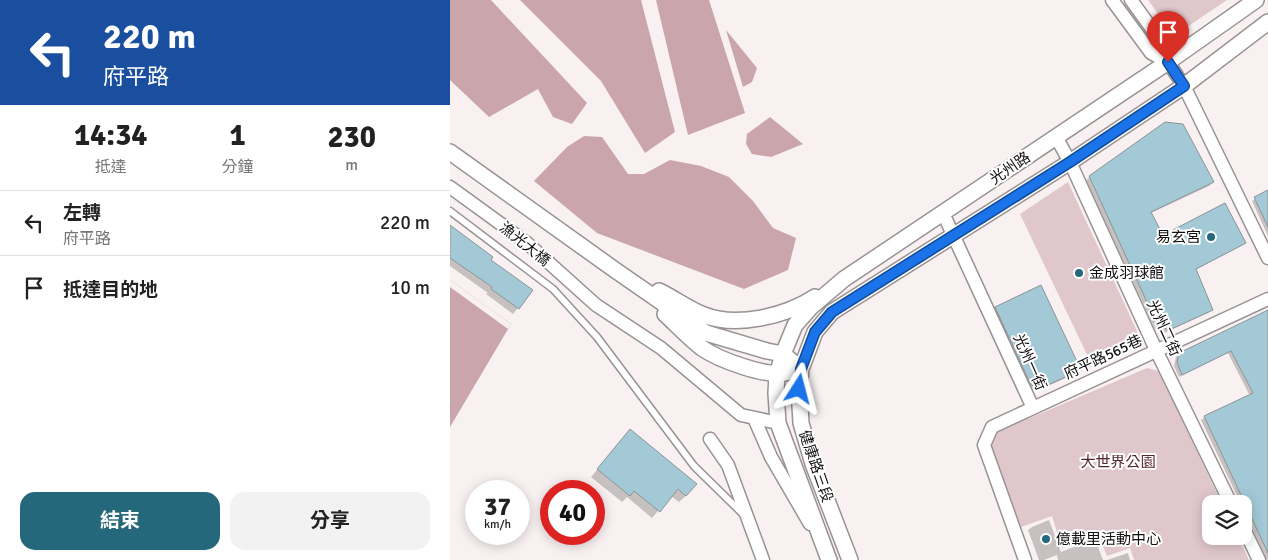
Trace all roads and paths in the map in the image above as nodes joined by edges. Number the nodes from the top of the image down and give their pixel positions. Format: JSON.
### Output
{"nodes":[{"id":1,"x":1112,"y":0,"type":"edge"},
{"id":2,"x":1131,"y":0,"type":"edge"},
{"id":3,"x":1256,"y":0,"type":"edge"},
{"id":4,"x":1268,"y":22,"type":"edge"},
{"id":5,"x":1168,"y":62,"type":"junction"},
{"id":6,"x":1184,"y":86,"type":"junction"},
{"id":7,"x":1056,"y":137,"type":"junction"},
{"id":8,"x":450,"y":152,"type":"edge"},
{"id":9,"x":1070,"y":162,"type":"junction"},
{"id":10,"x":450,"y":187,"type":"edge"},
{"id":11,"x":450,"y":212,"type":"edge"},
{"id":12,"x":943,"y":213,"type":"junction"},
{"id":13,"x":955,"y":235,"type":"junction"},
{"id":14,"x":1268,"y":258,"type":"edge"},
{"id":15,"x":615,"y":270,"type":"junction"},
{"id":16,"x":844,"y":280,"type":"junction"},
{"id":17,"x":1268,"y":299,"type":"edge"},
{"id":18,"x":1156,"y":350,"type":"junction"},
{"id":19,"x":783,"y":354,"type":"junction"},
{"id":20,"x":801,"y":369,"type":"junction"},
{"id":21,"x":777,"y":375,"type":"junction"},
{"id":22,"x":1034,"y":408,"type":"junction"},
{"id":23,"x":754,"y":418,"type":"junction"},
{"id":24,"x":778,"y":423,"type":"junction"},
{"id":25,"x":710,"y":439,"type":"dead end"},
{"id":26,"x":1227,"y":495,"type":"edge"},
{"id":27,"x":748,"y":519,"type":"junction"},
{"id":28,"x":1252,"y":545,"type":"edge"},
{"id":29,"x":827,"y":556,"type":"edge"},
{"id":30,"x":763,"y":560,"type":"edge"},
{"id":31,"x":850,"y":560,"type":"edge"},
{"id":32,"x":1025,"y":560,"type":"edge"},
{"id":33,"x":1259,"y":560,"type":"edge"}],
"edges":[{"from":1,"to":5,"type":"street"},
{"from":2,"to":5,"type":"street"},
{"from":3,"to":5,"type":"street","name":"光州路"},
{"from":4,"to":6,"type":"street","name":"光州路"},
{"from":5,"to":6,"type":"street"},
{"from":5,"to":7,"type":"street","name":"光州路"},
{"from":6,"to":9,"type":"street","name":"光州路"},
{"from":6,"to":14,"type":"street"},
{"from":7,"to":9,"type":"street","name":"光州二街"},
{"from":7,"to":12,"type":"street","name":"光州路"},
{"from":8,"to":15,"type":"street"},
{"from":9,"to":13,"type":"street","name":"光州路"},
{"from":9,"to":18,"type":"street","name":"光州二街"},
{"from":10,"to":23,"type":"street","name":"漁光大橋"},
{"from":11,"to":27,"type":"lane"},
{"from":12,"to":13,"type":"street","name":"光州一街"},
{"from":12,"to":16,"type":"street","name":"光州路"},
{"from":13,"to":20,"type":"street","name":"光州路"},
{"from":13,"to":22,"type":"street","name":"光州一街"},
{"from":15,"to":16,"type":"street"},
{"from":15,"to":19,"type":"street"},
{"from":15,"to":21,"type":"street"},
{"from":16,"to":19,"type":"street","name":"光州路"},
{"from":17,"to":18,"type":"street","name":"府平路565巷"},
{"from":18,"to":22,"type":"street","name":"府平路565巷"},
{"from":18,"to":26,"type":"street","name":"光州二街"},
{"from":19,"to":20,"type":"street"},
{"from":19,"to":21,"type":"street","name":"健康路三段"},
{"from":20,"to":21,"type":"street"},
{"from":20,"to":31,"type":"street","name":"健康路三段"},
{"from":21,"to":24,"type":"street","name":"健康路三段"},
{"from":22,"to":32,"type":"street","name":"光州一街"},
{"from":23,"to":24,"type":"street","name":"漁光大橋"},
{"from":23,"to":29,"type":"street"},
{"from":24,"to":29,"type":"street","name":"健康路三段"},
{"from":25,"to":27,"type":"street"},
{"from":27,"to":30,"type":"street"},
{"from":28,"to":33,"type":"street"}]}
